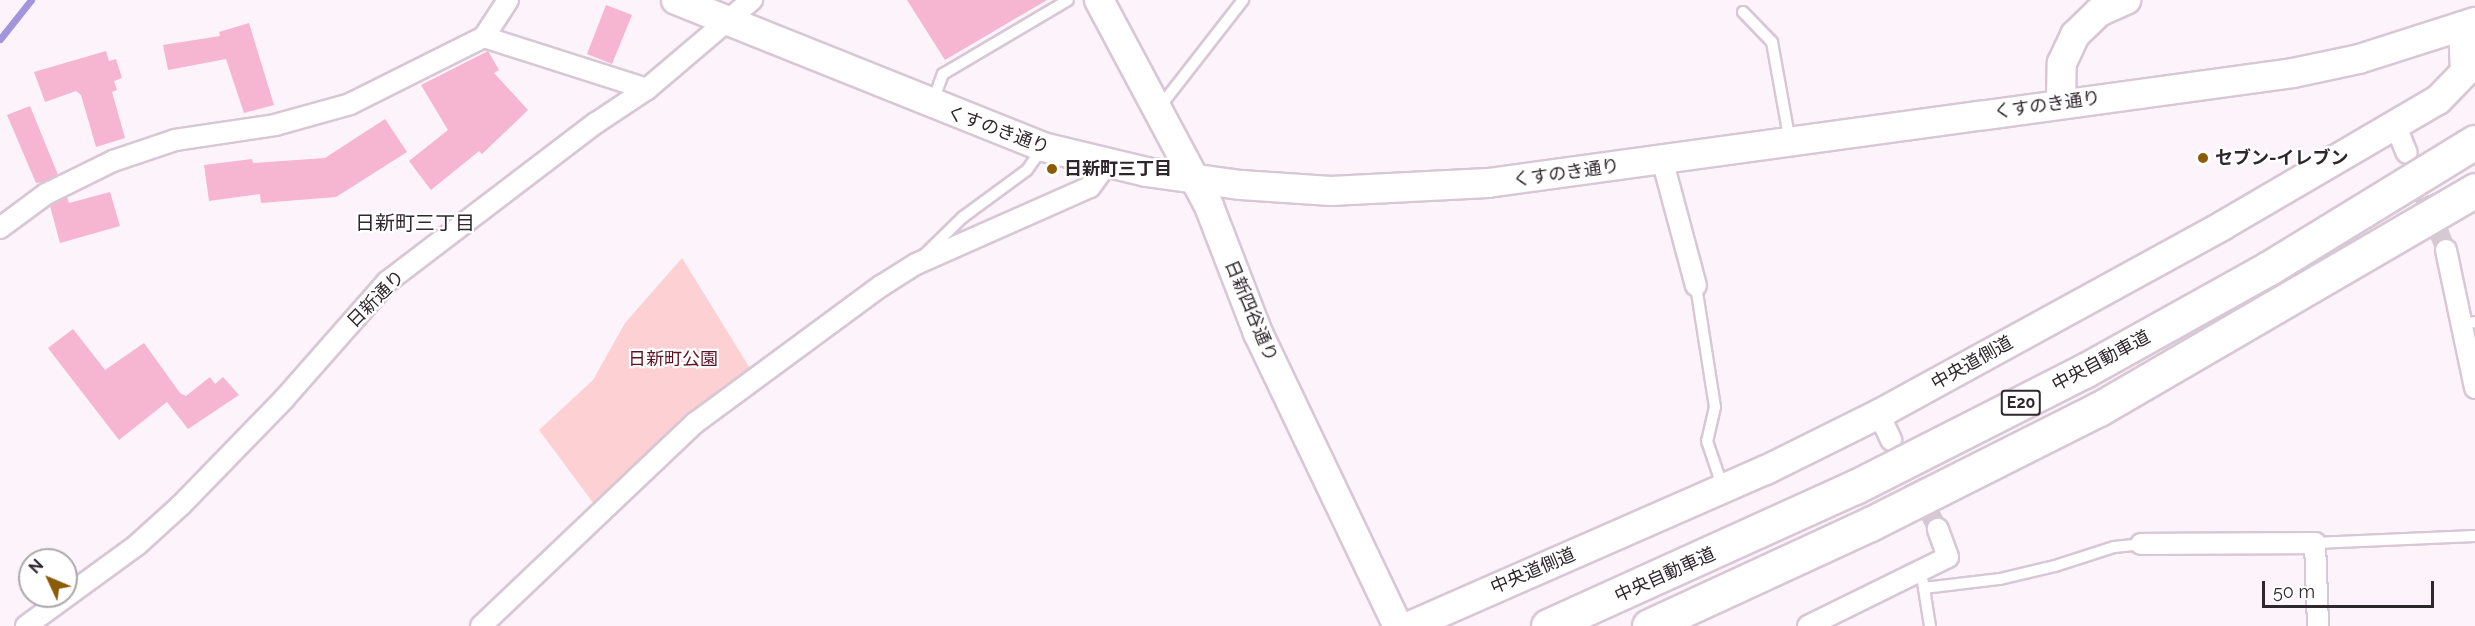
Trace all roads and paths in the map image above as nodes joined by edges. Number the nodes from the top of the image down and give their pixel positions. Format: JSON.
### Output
{"nodes":[{"id":1,"x":508,"y":0,"type":"edge"},
{"id":2,"x":676,"y":0,"type":"edge"},
{"id":3,"x":752,"y":0,"type":"edge"},
{"id":4,"x":1068,"y":0,"type":"edge"},
{"id":5,"x":1099,"y":0,"type":"edge"},
{"id":6,"x":1243,"y":0,"type":"edge"},
{"id":7,"x":2126,"y":0,"type":"edge"},
{"id":8,"x":1743,"y":12,"type":"dead end"},
{"id":9,"x":727,"y":21,"type":"junction"},
{"id":10,"x":2469,"y":24,"type":"edge"},
{"id":11,"x":484,"y":37,"type":"junction"},
{"id":12,"x":647,"y":89,"type":"junction"},
{"id":13,"x":2061,"y":102,"type":"junction"},
{"id":14,"x":932,"y":105,"type":"junction"},
{"id":15,"x":1159,"y":109,"type":"junction"},
{"id":16,"x":2395,"y":124,"type":"junction"},
{"id":17,"x":1790,"y":142,"type":"junction"},
{"id":18,"x":2475,"y":142,"type":"edge"},
{"id":19,"x":1043,"y":147,"type":"junction"},
{"id":20,"x":2407,"y":153,"type":"tunnel mouth"},
{"id":21,"x":1662,"y":159,"type":"junction"},
{"id":22,"x":1107,"y":165,"type":"junction"},
{"id":23,"x":1196,"y":178,"type":"junction"},
{"id":24,"x":2475,"y":190,"type":"edge"},
{"id":25,"x":0,"y":228,"type":"edge"},
{"id":26,"x":2446,"y":250,"type":"tunnel mouth"},
{"id":27,"x":916,"y":264,"type":"junction"},
{"id":28,"x":1696,"y":286,"type":"joint"},
{"id":29,"x":2469,"y":323,"type":"edge"},
{"id":30,"x":2475,"y":387,"type":"edge"},
{"id":31,"x":1879,"y":414,"type":"junction"},
{"id":32,"x":1891,"y":440,"type":"tunnel mouth"},
{"id":33,"x":1723,"y":488,"type":"junction"},
{"id":34,"x":1938,"y":529,"type":"tunnel mouth"},
{"id":35,"x":2475,"y":536,"type":"edge"},
{"id":36,"x":2315,"y":543,"type":"junction"},
{"id":37,"x":2140,"y":544,"type":"joint"},
{"id":38,"x":1922,"y":580,"type":"junction"},
{"id":39,"x":26,"y":626,"type":"edge"},
{"id":40,"x":481,"y":626,"type":"edge"},
{"id":41,"x":1398,"y":626,"type":"edge"},
{"id":42,"x":1410,"y":626,"type":"edge"},
{"id":43,"x":1548,"y":626,"type":"edge"},
{"id":44,"x":1649,"y":626,"type":"edge"},
{"id":45,"x":1808,"y":626,"type":"edge"},
{"id":46,"x":1930,"y":626,"type":"edge"},
{"id":47,"x":2318,"y":626,"type":"edge"}],
"edges":[{"from":1,"to":11,"type":"street"},
{"from":2,"to":9,"type":"street","name":"くすのき通り"},
{"from":3,"to":9,"type":"street","name":"日新通り"},
{"from":4,"to":14,"type":"lane"},
{"from":5,"to":15,"type":"street","name":"日新四谷通り"},
{"from":6,"to":15,"type":"lane"},
{"from":7,"to":13,"type":"street"},
{"from":8,"to":17,"type":"lane"},
{"from":9,"to":12,"type":"street","name":"日新通り"},
{"from":9,"to":14,"type":"street","name":"くすのき通り"},
{"from":10,"to":13,"type":"street","name":"くすのき通り"},
{"from":10,"to":16,"type":"street","name":"中央道側道"},
{"from":11,"to":12,"type":"street"},
{"from":11,"to":25,"type":"street"},
{"from":12,"to":39,"type":"street","name":"日新通り"},
{"from":13,"to":17,"type":"street","name":"くすのき通り"},
{"from":14,"to":19,"type":"street","name":"くすのき通り"},
{"from":15,"to":23,"type":"street","name":"日新四谷通り"},
{"from":16,"to":20,"type":"street"},
{"from":16,"to":31,"type":"street","name":"中央道側道"},
{"from":17,"to":21,"type":"street","name":"くすのき通り"},
{"from":18,"to":43,"type":"highway","name":"中央自動車道","number":"E20","bridge":true},
{"from":19,"to":22,"type":"street","name":"くすのき通り"},
{"from":19,"to":27,"type":"lane"},
{"from":21,"to":23,"type":"street","name":"くすのき通り"},
{"from":21,"to":28,"type":"street"},
{"from":22,"to":23,"type":"street","name":"くすのき通り"},
{"from":22,"to":27,"type":"street"},
{"from":23,"to":41,"type":"street","name":"日新四谷通り"},
{"from":24,"to":44,"type":"highway","number":"E20","bridge":true},
{"from":26,"to":29,"type":"street"},
{"from":27,"to":40,"type":"street"},
{"from":28,"to":33,"type":"lane"},
{"from":29,"to":30,"type":"street"},
{"from":31,"to":32,"type":"street"},
{"from":31,"to":33,"type":"street","name":"中央道側道"},
{"from":33,"to":42,"type":"street","name":"中央道側道"},
{"from":34,"to":38,"type":"street"},
{"from":35,"to":36,"type":"lane"},
{"from":36,"to":37,"type":"street"},
{"from":36,"to":47,"type":"street"},
{"from":37,"to":38,"type":"lane"},
{"from":38,"to":45,"type":"street"},
{"from":38,"to":46,"type":"lane"}]}
